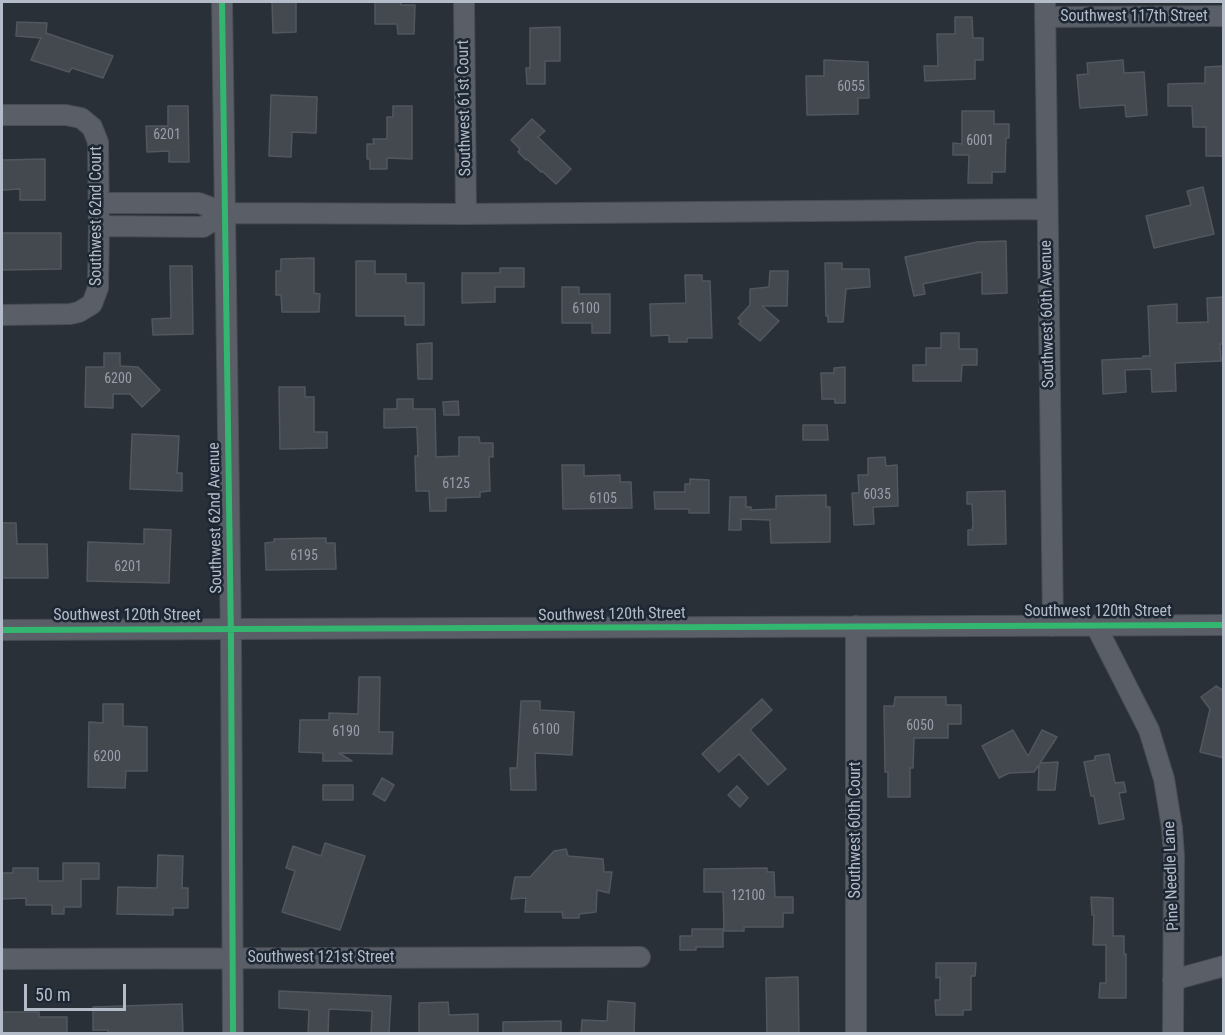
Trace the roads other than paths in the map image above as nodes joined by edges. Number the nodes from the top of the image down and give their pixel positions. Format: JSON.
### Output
{"nodes":[{"id":1,"x":222,"y":2,"type":"edge"},
{"id":2,"x":464,"y":2,"type":"edge"},
{"id":3,"x":1045,"y":9,"type":"edge"},
{"id":4,"x":1224,"y":16,"type":"edge"},
{"id":5,"x":2,"y":115,"type":"edge"},
{"id":6,"x":99,"y":203,"type":"junction"},
{"id":7,"x":1046,"y":209,"type":"junction"},
{"id":8,"x":225,"y":213,"type":"junction"},
{"id":9,"x":466,"y":214,"type":"junction"},
{"id":10,"x":99,"y":226,"type":"junction"},
{"id":11,"x":2,"y":315,"type":"edge"},
{"id":12,"x":856,"y":626,"type":"junction"},
{"id":13,"x":1053,"y":626,"type":"junction"},
{"id":14,"x":1096,"y":626,"type":"junction"},
{"id":15,"x":1224,"y":626,"type":"edge"},
{"id":16,"x":2,"y":630,"type":"edge"},
{"id":17,"x":231,"y":630,"type":"junction"},
{"id":18,"x":640,"y":957,"type":"dead end"},
{"id":19,"x":232,"y":958,"type":"junction"},
{"id":20,"x":2,"y":959,"type":"edge"},
{"id":21,"x":1224,"y":966,"type":"edge"},
{"id":22,"x":1173,"y":980,"type":"junction"},
{"id":23,"x":233,"y":1034,"type":"edge"},
{"id":24,"x":856,"y":1034,"type":"edge"},
{"id":25,"x":1173,"y":1034,"type":"edge"}],
"edges":[{"from":1,"to":8,"type":"street","name":"Southwest 62nd Avenue"},
{"from":2,"to":9,"type":"street","name":"Southwest 61st Court"},
{"from":3,"to":4,"type":"street","name":"Southwest 117th Street"},
{"from":3,"to":7,"type":"street","name":"Southwest 60th Avenue"},
{"from":5,"to":6,"type":"street","name":"Southwest 62nd Court"},
{"from":6,"to":8,"type":"street"},
{"from":6,"to":10,"type":"street","name":"Southwest 62nd Court"},
{"from":7,"to":9,"type":"street"},
{"from":7,"to":13,"type":"street","name":"Southwest 60th Avenue"},
{"from":8,"to":9,"type":"street"},
{"from":8,"to":10,"type":"street"},
{"from":8,"to":17,"type":"street","name":"Southwest 62nd Avenue"},
{"from":10,"to":11,"type":"street","name":"Southwest 62nd Court"},
{"from":12,"to":13,"type":"street","name":"Southwest 120th Street"},
{"from":12,"to":17,"type":"street","name":"Southwest 120th Street"},
{"from":12,"to":24,"type":"street","name":"Southwest 60th Court"},
{"from":13,"to":14,"type":"street","name":"Southwest 120th Street"},
{"from":14,"to":15,"type":"street","name":"Southwest 120th Street"},
{"from":14,"to":22,"type":"street","name":"Pine Needle Lane"},
{"from":16,"to":17,"type":"street","name":"Southwest 120th Street"},
{"from":17,"to":19,"type":"street","name":"Southwest 62nd Avenue"},
{"from":18,"to":19,"type":"street","name":"Southwest 121st Street"},
{"from":19,"to":20,"type":"street","name":"Southwest 121st Street"},
{"from":19,"to":23,"type":"street","name":"Southwest 62nd Avenue"},
{"from":21,"to":22,"type":"street"},
{"from":22,"to":25,"type":"street","name":"Pine Needle Lane"}]}
